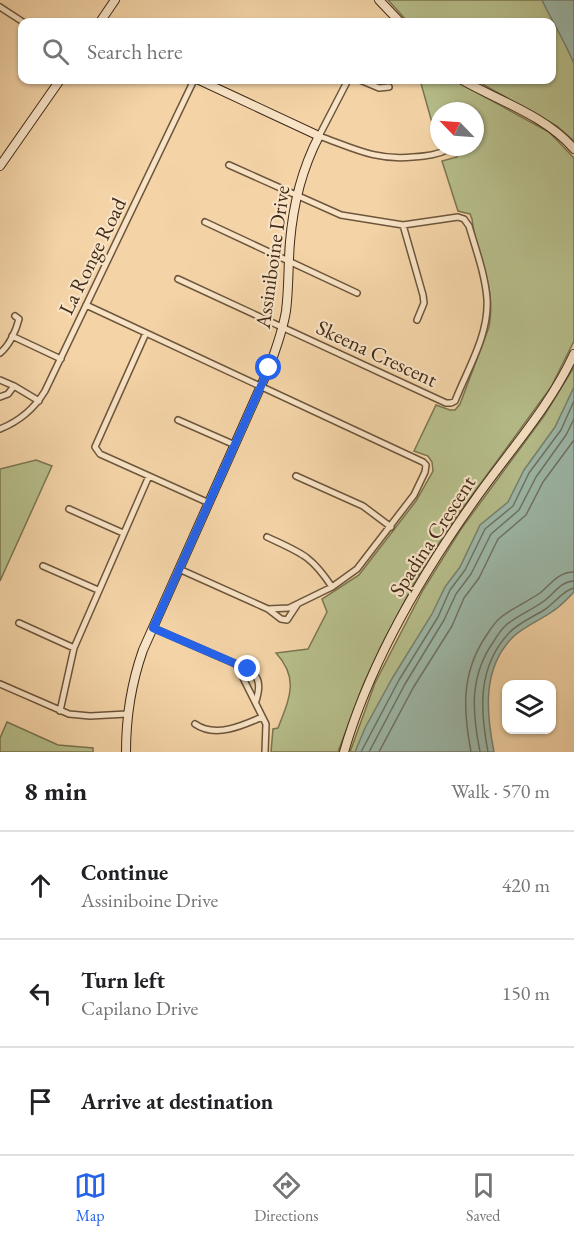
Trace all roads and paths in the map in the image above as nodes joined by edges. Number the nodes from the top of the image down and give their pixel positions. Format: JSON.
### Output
{"nodes":[{"id":1,"x":115,"y":0,"type":"edge"},
{"id":2,"x":379,"y":0,"type":"edge"},
{"id":3,"x":0,"y":7,"type":"edge"},
{"id":4,"x":103,"y":18,"type":"edge"},
{"id":5,"x":396,"y":18,"type":"edge"},
{"id":6,"x":18,"y":19,"type":"edge"},
{"id":7,"x":57,"y":84,"type":"edge"},
{"id":8,"x":192,"y":84,"type":"edge"},
{"id":9,"x":208,"y":84,"type":"edge"},
{"id":10,"x":346,"y":84,"type":"edge"},
{"id":11,"x":370,"y":84,"type":"edge"},
{"id":12,"x":469,"y":84,"type":"edge"},
{"id":13,"x":389,"y":87,"type":"dead end"},
{"id":14,"x":320,"y":136,"type":"junction"},
{"id":15,"x":574,"y":149,"type":"edge"},
{"id":16,"x":430,"y":155,"type":"edge"},
{"id":17,"x":229,"y":165,"type":"dead end"},
{"id":18,"x":0,"y":166,"type":"edge"},
{"id":19,"x":297,"y":196,"type":"junction"},
{"id":20,"x":205,"y":222,"type":"dead end"},
{"id":21,"x":403,"y":225,"type":"junction"},
{"id":22,"x":289,"y":262,"type":"junction"},
{"id":23,"x":178,"y":279,"type":"dead end"},
{"id":24,"x":357,"y":292,"type":"dead end"},
{"id":25,"x":86,"y":305,"type":"junction"},
{"id":26,"x":15,"y":316,"type":"dead end"},
{"id":27,"x":417,"y":320,"type":"dead end"},
{"id":28,"x":283,"y":327,"type":"junction"},
{"id":29,"x":146,"y":333,"type":"junction"},
{"id":30,"x":12,"y":336,"type":"junction"},
{"id":31,"x":0,"y":353,"type":"edge"},
{"id":32,"x":574,"y":354,"type":"edge"},
{"id":33,"x":61,"y":359,"type":"junction"},
{"id":34,"x":0,"y":380,"type":"edge"},
{"id":35,"x":14,"y":386,"type":"junction"},
{"id":36,"x":261,"y":387,"type":"junction"},
{"id":37,"x":0,"y":397,"type":"edge"},
{"id":38,"x":39,"y":401,"type":"junction"},
{"id":39,"x":178,"y":420,"type":"dead end"},
{"id":40,"x":0,"y":429,"type":"edge"},
{"id":41,"x":235,"y":445,"type":"junction"},
{"id":42,"x":150,"y":476,"type":"junction"},
{"id":43,"x":296,"y":476,"type":"dead end"},
{"id":44,"x":209,"y":503,"type":"junction"},
{"id":45,"x":69,"y":509,"type":"dead end"},
{"id":46,"x":391,"y":527,"type":"junction"},
{"id":47,"x":123,"y":533,"type":"junction"},
{"id":48,"x":267,"y":537,"type":"dead end"},
{"id":49,"x":43,"y":566,"type":"dead end"},
{"id":50,"x":179,"y":569,"type":"junction"},
{"id":51,"x":332,"y":587,"type":"junction"},
{"id":52,"x":98,"y":591,"type":"junction"},
{"id":53,"x":298,"y":604,"type":"junction"},
{"id":54,"x":268,"y":609,"type":"junction"},
{"id":55,"x":19,"y":623,"type":"dead end"},
{"id":56,"x":153,"y":628,"type":"junction"},
{"id":57,"x":74,"y":648,"type":"junction"},
{"id":58,"x":237,"y":664,"type":"junction"},
{"id":59,"x":0,"y":684,"type":"edge"},
{"id":60,"x":256,"y":701,"type":"junction"},
{"id":61,"x":60,"y":711,"type":"junction"},
{"id":62,"x":127,"y":714,"type":"junction"},
{"id":63,"x":262,"y":717,"type":"junction"},
{"id":64,"x":195,"y":724,"type":"dead end"},
{"id":65,"x":126,"y":752,"type":"edge"},
{"id":66,"x":266,"y":752,"type":"edge"},
{"id":67,"x":344,"y":752,"type":"edge"}],
"edges":[{"from":1,"to":4,"type":"street"},
{"from":2,"to":5,"type":"street"},
{"from":3,"to":6,"type":"street"},
{"from":7,"to":18,"type":"street"},
{"from":8,"to":25,"type":"street","name":"La Ronge Road"},
{"from":9,"to":14,"type":"street"},
{"from":10,"to":14,"type":"street"},
{"from":11,"to":13,"type":"street"},
{"from":12,"to":15,"type":"street"},
{"from":14,"to":16,"type":"street"},
{"from":14,"to":19,"type":"street","name":"Assiniboine Drive"},
{"from":17,"to":19,"type":"street","name":"Skeena Crescent"},
{"from":19,"to":21,"type":"street","name":"Skeena Crescent"},
{"from":19,"to":22,"type":"street","name":"Assiniboine Drive"},
{"from":20,"to":22,"type":"street"},
{"from":21,"to":27,"type":"street"},
{"from":21,"to":28,"type":"street","name":"Skeena Crescent"},
{"from":22,"to":24,"type":"street"},
{"from":22,"to":28,"type":"street","name":"Assiniboine Drive"},
{"from":23,"to":28,"type":"street"},
{"from":25,"to":29,"type":"street"},
{"from":25,"to":33,"type":"street","name":"La Ronge Road"},
{"from":26,"to":30,"type":"street"},
{"from":28,"to":36,"type":"street","name":"Assiniboine Drive"},
{"from":29,"to":36,"type":"street"},
{"from":29,"to":42,"type":"street"},
{"from":30,"to":31,"type":"street"},
{"from":30,"to":33,"type":"street"},
{"from":32,"to":67,"type":"street","name":"Spadina Crescent"},
{"from":33,"to":38,"type":"street","name":"La Ronge Road"},
{"from":34,"to":35,"type":"street"},
{"from":35,"to":37,"type":"street"},
{"from":35,"to":38,"type":"street"},
{"from":36,"to":41,"type":"street","name":"Assiniboine Drive"},
{"from":36,"to":46,"type":"street"},
{"from":38,"to":40,"type":"street","name":"La Ronge Road"},
{"from":39,"to":41,"type":"street"},
{"from":41,"to":44,"type":"street","name":"Assiniboine Drive"},
{"from":42,"to":44,"type":"street"},
{"from":42,"to":47,"type":"street"},
{"from":43,"to":46,"type":"street"},
{"from":44,"to":50,"type":"street","name":"Assiniboine Drive"},
{"from":45,"to":47,"type":"street"},
{"from":46,"to":51,"type":"street"},
{"from":47,"to":52,"type":"street"},
{"from":48,"to":51,"type":"street"},
{"from":49,"to":52,"type":"street"},
{"from":50,"to":54,"type":"street"},
{"from":50,"to":56,"type":"street","name":"Assiniboine Drive"},
{"from":51,"to":53,"type":"street"},
{"from":52,"to":57,"type":"street"},
{"from":53,"to":54,"type":"street"},
{"from":53,"to":54,"type":"street"},
{"from":55,"to":57,"type":"street"},
{"from":56,"to":58,"type":"street"},
{"from":56,"to":62,"type":"street","name":"Assiniboine Drive"},
{"from":57,"to":61,"type":"street"},
{"from":58,"to":60,"type":"street"},
{"from":58,"to":60,"type":"street"},
{"from":59,"to":61,"type":"street"},
{"from":60,"to":63,"type":"street"},
{"from":61,"to":62,"type":"street"},
{"from":62,"to":65,"type":"street","name":"Assiniboine Drive"},
{"from":63,"to":64,"type":"street"},
{"from":63,"to":66,"type":"street"}]}
